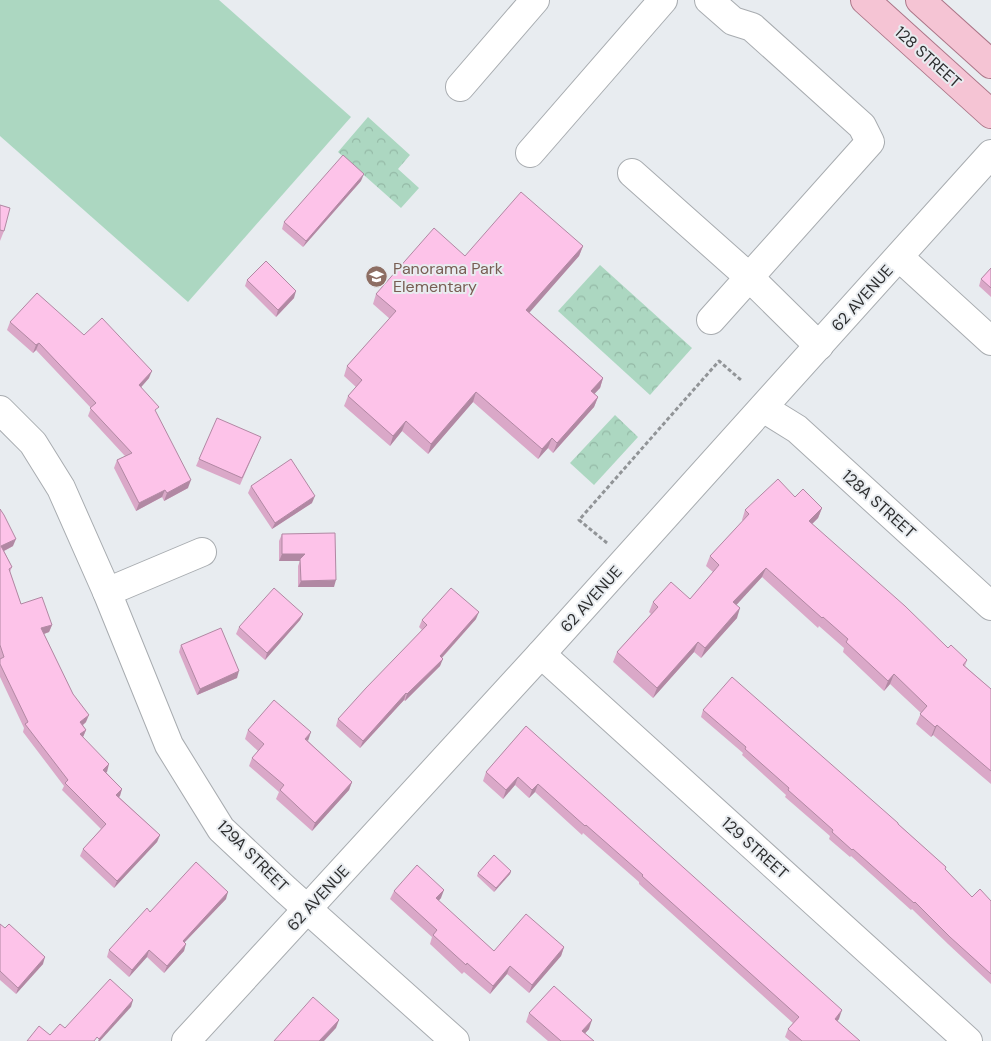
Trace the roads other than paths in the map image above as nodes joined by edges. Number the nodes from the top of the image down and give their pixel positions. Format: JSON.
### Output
{"nodes":[{"id":1,"x":535,"y":0,"type":"edge"},
{"id":2,"x":663,"y":0,"type":"edge"},
{"id":3,"x":710,"y":0,"type":"edge"},
{"id":4,"x":865,"y":0,"type":"edge"},
{"id":5,"x":920,"y":0,"type":"edge"},
{"id":6,"x":991,"y":64,"type":"edge"},
{"id":7,"x":460,"y":86,"type":"dead end"},
{"id":8,"x":991,"y":114,"type":"edge"},
{"id":9,"x":530,"y":153,"type":"dead end"},
{"id":10,"x":991,"y":154,"type":"edge"},
{"id":11,"x":632,"y":173,"type":"dead end"},
{"id":12,"x":899,"y":257,"type":"junction"},
{"id":13,"x":749,"y":277,"type":"junction"},
{"id":14,"x":711,"y":320,"type":"dead end"},
{"id":15,"x":991,"y":341,"type":"edge"},
{"id":16,"x":819,"y":346,"type":"junction"},
{"id":17,"x":764,"y":408,"type":"junction"},
{"id":18,"x":0,"y":410,"type":"edge"},
{"id":19,"x":202,"y":552,"type":"dead end"},
{"id":20,"x":107,"y":592,"type":"junction"},
{"id":21,"x":991,"y":606,"type":"edge"},
{"id":22,"x":542,"y":654,"type":"junction"},
{"id":23,"x":308,"y":909,"type":"junction"},
{"id":24,"x":186,"y":1041,"type":"edge"},
{"id":25,"x":455,"y":1041,"type":"edge"},
{"id":26,"x":968,"y":1041,"type":"edge"}],
"edges":[{"from":1,"to":7,"type":"street"},
{"from":2,"to":9,"type":"street"},
{"from":3,"to":13,"type":"street"},
{"from":4,"to":8,"type":"main road","name":"128 STREET"},
{"from":5,"to":6,"type":"main road"},
{"from":10,"to":12,"type":"street","name":"62 AVENUE"},
{"from":11,"to":13,"type":"street"},
{"from":12,"to":15,"type":"street"},
{"from":12,"to":16,"type":"street","name":"62 AVENUE"},
{"from":13,"to":14,"type":"street"},
{"from":13,"to":16,"type":"street"},
{"from":16,"to":17,"type":"street","name":"62 AVENUE"},
{"from":17,"to":21,"type":"street","name":"128A STREET"},
{"from":17,"to":22,"type":"street","name":"62 AVENUE"},
{"from":18,"to":20,"type":"street","name":"129A STREET"},
{"from":19,"to":20,"type":"street"},
{"from":20,"to":23,"type":"street","name":"129A STREET"},
{"from":22,"to":23,"type":"street","name":"62 AVENUE"},
{"from":22,"to":26,"type":"street","name":"129 STREET"},
{"from":23,"to":24,"type":"street","name":"62 AVENUE"},
{"from":23,"to":25,"type":"street","name":"129A STREET"}]}
